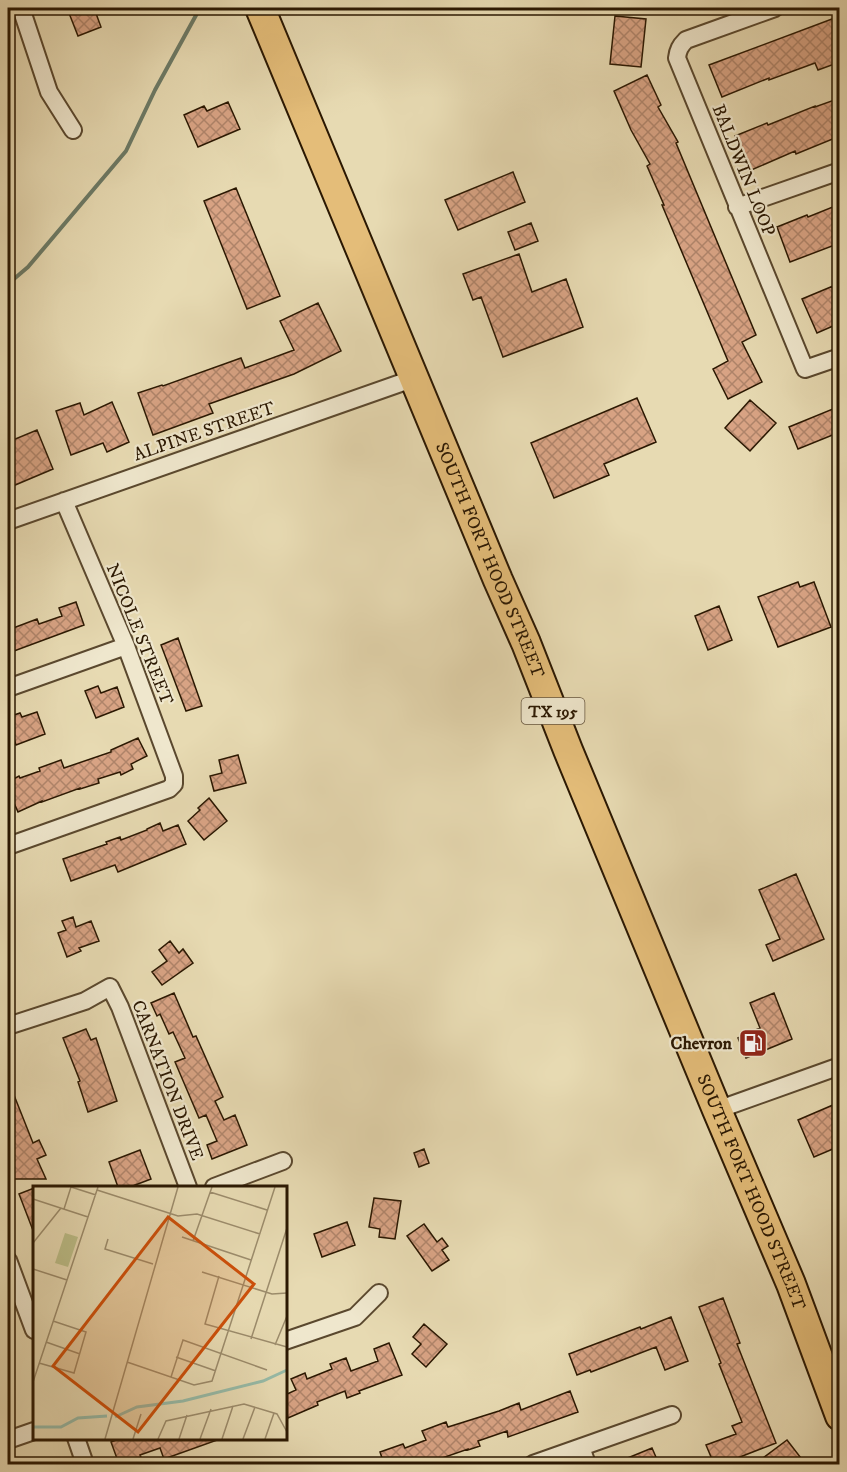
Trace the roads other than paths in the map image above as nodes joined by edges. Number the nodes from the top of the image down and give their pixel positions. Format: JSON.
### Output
{"nodes":[{"id":1,"x":21,"y":8,"type":"edge"},
{"id":2,"x":260,"y":8,"type":"edge"},
{"id":3,"x":775,"y":8,"type":"edge"},
{"id":4,"x":751,"y":11,"type":"edge"},
{"id":5,"x":73,"y":130,"type":"dead end"},
{"id":6,"x":840,"y":171,"type":"edge"},
{"id":7,"x":737,"y":207,"type":"junction"},
{"id":8,"x":840,"y":357,"type":"edge"},
{"id":9,"x":414,"y":378,"type":"junction"},
{"id":10,"x":64,"y":501,"type":"junction"},
{"id":11,"x":8,"y":521,"type":"edge"},
{"id":12,"x":126,"y":646,"type":"junction"},
{"id":13,"x":8,"y":688,"type":"edge"},
{"id":14,"x":8,"y":846,"type":"edge"},
{"id":15,"x":8,"y":1026,"type":"edge"},
{"id":16,"x":840,"y":1066,"type":"edge"},
{"id":17,"x":717,"y":1110,"type":"junction"},
{"id":18,"x":284,"y":1161,"type":"dead end"},
{"id":19,"x":188,"y":1186,"type":"edge"},
{"id":20,"x":217,"y":1186,"type":"edge"},
{"id":21,"x":8,"y":1260,"type":"edge"},
{"id":22,"x":379,"y":1293,"type":"dead end"},
{"id":23,"x":33,"y":1327,"type":"edge"},
{"id":24,"x":286,"y":1341,"type":"edge"},
{"id":25,"x":672,"y":1415,"type":"dead end"},
{"id":26,"x":840,"y":1416,"type":"edge"},
{"id":27,"x":33,"y":1431,"type":"edge"},
{"id":28,"x":77,"y":1439,"type":"edge"},
{"id":29,"x":8,"y":1440,"type":"edge"},
{"id":30,"x":581,"y":1447,"type":"junction"},
{"id":31,"x":85,"y":1464,"type":"edge"},
{"id":32,"x":533,"y":1464,"type":"edge"},
{"id":33,"x":587,"y":1464,"type":"edge"}],
"edges":[{"from":1,"to":5,"type":"street"},
{"from":2,"to":9,"type":"highway","name":"SOUTH FORT HOOD STREET","number":"TX 195"},
{"from":3,"to":4,"type":"street","name":"BALDWIN LOOP"},
{"from":4,"to":7,"type":"street","name":"BALDWIN LOOP"},
{"from":6,"to":7,"type":"street"},
{"from":7,"to":8,"type":"street","name":"BALDWIN LOOP"},
{"from":9,"to":10,"type":"street","name":"ALPINE STREET"},
{"from":9,"to":17,"type":"highway","name":"SOUTH FORT HOOD STREET","number":"TX 195"},
{"from":10,"to":11,"type":"street","name":"ALPINE STREET"},
{"from":10,"to":12,"type":"street","name":"NICOLE STREET"},
{"from":12,"to":13,"type":"street"},
{"from":12,"to":14,"type":"street","name":"NICOLE STREET"},
{"from":15,"to":19,"type":"street","name":"CARNATION DRIVE"},
{"from":16,"to":17,"type":"street"},
{"from":17,"to":26,"type":"highway","name":"SOUTH FORT HOOD STREET","number":"TX 195"},
{"from":18,"to":20,"type":"street"},
{"from":21,"to":23,"type":"street"},
{"from":22,"to":24,"type":"street"},
{"from":25,"to":30,"type":"street"},
{"from":27,"to":29,"type":"street"},
{"from":28,"to":31,"type":"street"},
{"from":30,"to":32,"type":"street"},
{"from":30,"to":33,"type":"street"}]}
